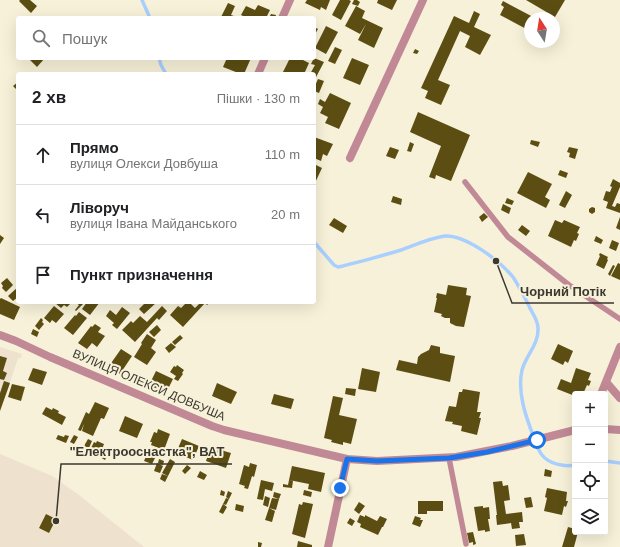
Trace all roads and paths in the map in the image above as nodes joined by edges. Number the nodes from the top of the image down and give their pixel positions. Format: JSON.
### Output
{"nodes":[{"id":1,"x":290,"y":0,"type":"edge"},
{"id":2,"x":423,"y":0,"type":"edge"},
{"id":3,"x":283,"y":16,"type":"edge"},
{"id":4,"x":264,"y":60,"type":"edge"},
{"id":5,"x":259,"y":72,"type":"edge"},
{"id":6,"x":350,"y":158,"type":"dead end"},
{"id":7,"x":465,"y":182,"type":"dead end"},
{"id":8,"x":620,"y":319,"type":"edge"},
{"id":9,"x":0,"y":335,"type":"edge"},
{"id":10,"x":620,"y":347,"type":"edge"},
{"id":11,"x":606,"y":382,"type":"junction"},
{"id":12,"x":602,"y":391,"type":"edge"},
{"id":13,"x":620,"y":398,"type":"edge"},
{"id":14,"x":608,"y":429,"type":"edge"},
{"id":15,"x":620,"y":430,"type":"edge"},
{"id":16,"x":572,"y":431,"type":"edge"},
{"id":17,"x":449,"y":458,"type":"junction"},
{"id":18,"x":347,"y":459,"type":"junction"},
{"id":19,"x":466,"y":544,"type":"dead end"},
{"id":20,"x":328,"y":547,"type":"edge"}],
"edges":[{"from":1,"to":3,"type":"street"},
{"from":2,"to":6,"type":"street"},
{"from":4,"to":5,"type":"street"},
{"from":7,"to":8,"type":"lane"},
{"from":9,"to":18,"type":"street","name":"ВУЛИЦЯ ОЛЕКСИ ДОВБУША"},
{"from":10,"to":11,"type":"street"},
{"from":11,"to":12,"type":"street"},
{"from":11,"to":13,"type":"street"},
{"from":14,"to":15,"type":"street"},
{"from":16,"to":17,"type":"street","name":"ВУЛИЦЯ ОЛЕКСИ ДОВБУША"},
{"from":17,"to":18,"type":"street","name":"ВУЛИЦЯ ОЛЕКСИ ДОВБУША"},
{"from":17,"to":19,"type":"lane"},
{"from":18,"to":20,"type":"street"}]}
